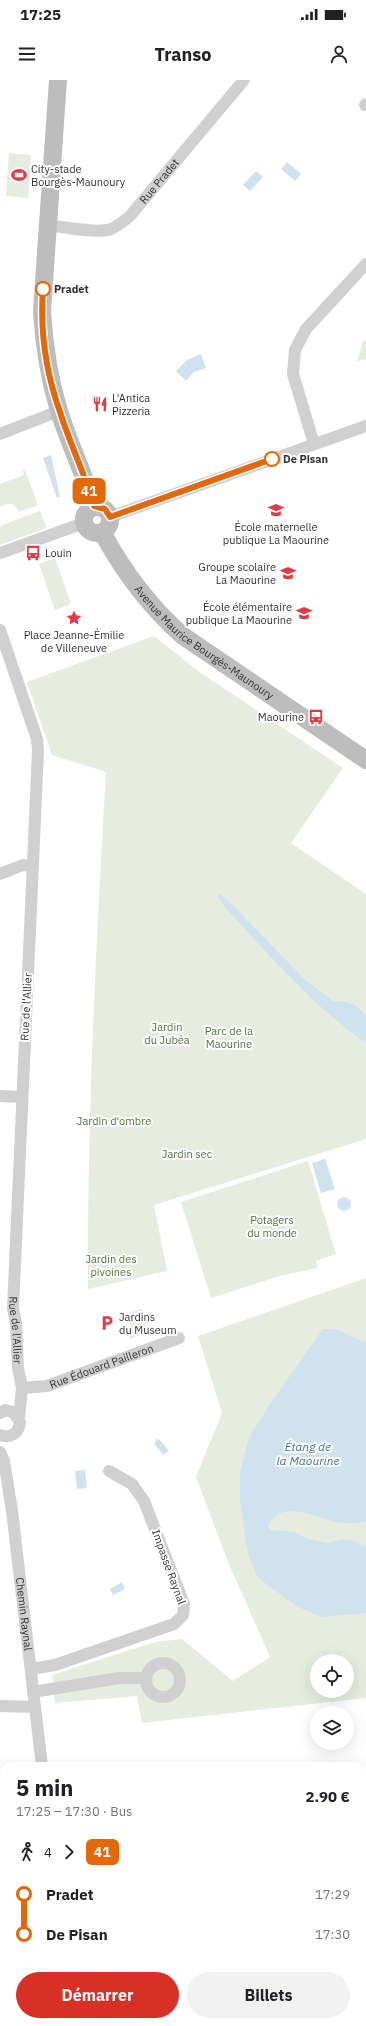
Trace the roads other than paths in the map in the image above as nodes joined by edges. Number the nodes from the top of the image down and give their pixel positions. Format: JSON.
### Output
{"nodes":[{"id":1,"x":58,"y":80,"type":"edge"},
{"id":2,"x":244,"y":80,"type":"edge"},
{"id":3,"x":48,"y":225,"type":"junction"},
{"id":4,"x":366,"y":264,"type":"edge"},
{"id":5,"x":59,"y":411,"type":"junction"},
{"id":6,"x":366,"y":426,"type":"edge"},
{"id":7,"x":0,"y":434,"type":"edge"},
{"id":8,"x":314,"y":444,"type":"junction"},
{"id":9,"x":94,"y":506,"type":"junction"},
{"id":10,"x":84,"y":523,"type":"junction"},
{"id":11,"x":106,"y":524,"type":"junction"},
{"id":12,"x":0,"y":553,"type":"edge"},
{"id":13,"x":0,"y":630,"type":"edge"},
{"id":14,"x":366,"y":760,"type":"edge"},
{"id":15,"x":33,"y":866,"type":"junction"},
{"id":16,"x":0,"y":874,"type":"edge"},
{"id":17,"x":0,"y":1096,"type":"edge"},
{"id":18,"x":22,"y":1097,"type":"junction"},
{"id":19,"x":179,"y":1338,"type":"dead end"},
{"id":20,"x":22,"y":1388,"type":"junction"},
{"id":21,"x":2,"y":1411,"type":"edge"},
{"id":22,"x":19,"y":1418,"type":"junction"},
{"id":23,"x":6,"y":1435,"type":"edge"},
{"id":24,"x":2,"y":1457,"type":"edge"},
{"id":25,"x":109,"y":1471,"type":"dead end"},
{"id":26,"x":31,"y":1669,"type":"junction"},
{"id":27,"x":146,"y":1678,"type":"dead end"},
{"id":28,"x":33,"y":1692,"type":"junction"},
{"id":29,"x":0,"y":1706,"type":"edge"},
{"id":30,"x":35,"y":1707,"type":"junction"},
{"id":31,"x":42,"y":1762,"type":"edge"}],
"edges":[{"from":1,"to":3,"type":"street"},
{"from":2,"to":3,"type":"street","name":"Rue Pradet"},
{"from":3,"to":5,"type":"street"},
{"from":4,"to":8,"type":"street"},
{"from":5,"to":7,"type":"street"},
{"from":5,"to":9,"type":"street"},
{"from":6,"to":8,"type":"street"},
{"from":8,"to":11,"type":"street"},
{"from":9,"to":10,"type":"street"},
{"from":9,"to":11,"type":"street"},
{"from":10,"to":11,"type":"street"},
{"from":10,"to":12,"type":"street"},
{"from":11,"to":14,"type":"street","name":"Avenue Maurice Bourgès-Maunoury"},
{"from":13,"to":15,"type":"street","name":"Rue de l'Allier"},
{"from":15,"to":16,"type":"street"},
{"from":15,"to":18,"type":"street","name":"Rue de l'Allier"},
{"from":17,"to":18,"type":"street"},
{"from":18,"to":20,"type":"street","name":"Rue de l'Allier"},
{"from":19,"to":20,"type":"street","name":"Rue Édouard Pailleron"},
{"from":20,"to":21,"type":"street"},
{"from":20,"to":22,"type":"street","name":"Rue de l'Allier"},
{"from":21,"to":22,"type":"street"},
{"from":22,"to":23,"type":"street","name":"Rue de l'Allier"},
{"from":23,"to":24,"type":"street","name":"Chemin Raynal"},
{"from":24,"to":26,"type":"street","name":"Chemin Raynal"},
{"from":25,"to":26,"type":"street","name":"Impasse Raynal"},
{"from":26,"to":28,"type":"street","name":"Chemin Raynal"},
{"from":27,"to":28,"type":"street"},
{"from":28,"to":30,"type":"street","name":"Chemin Raynal"},
{"from":29,"to":30,"type":"street"},
{"from":30,"to":31,"type":"street","name":"Chemin Raynal"}]}
